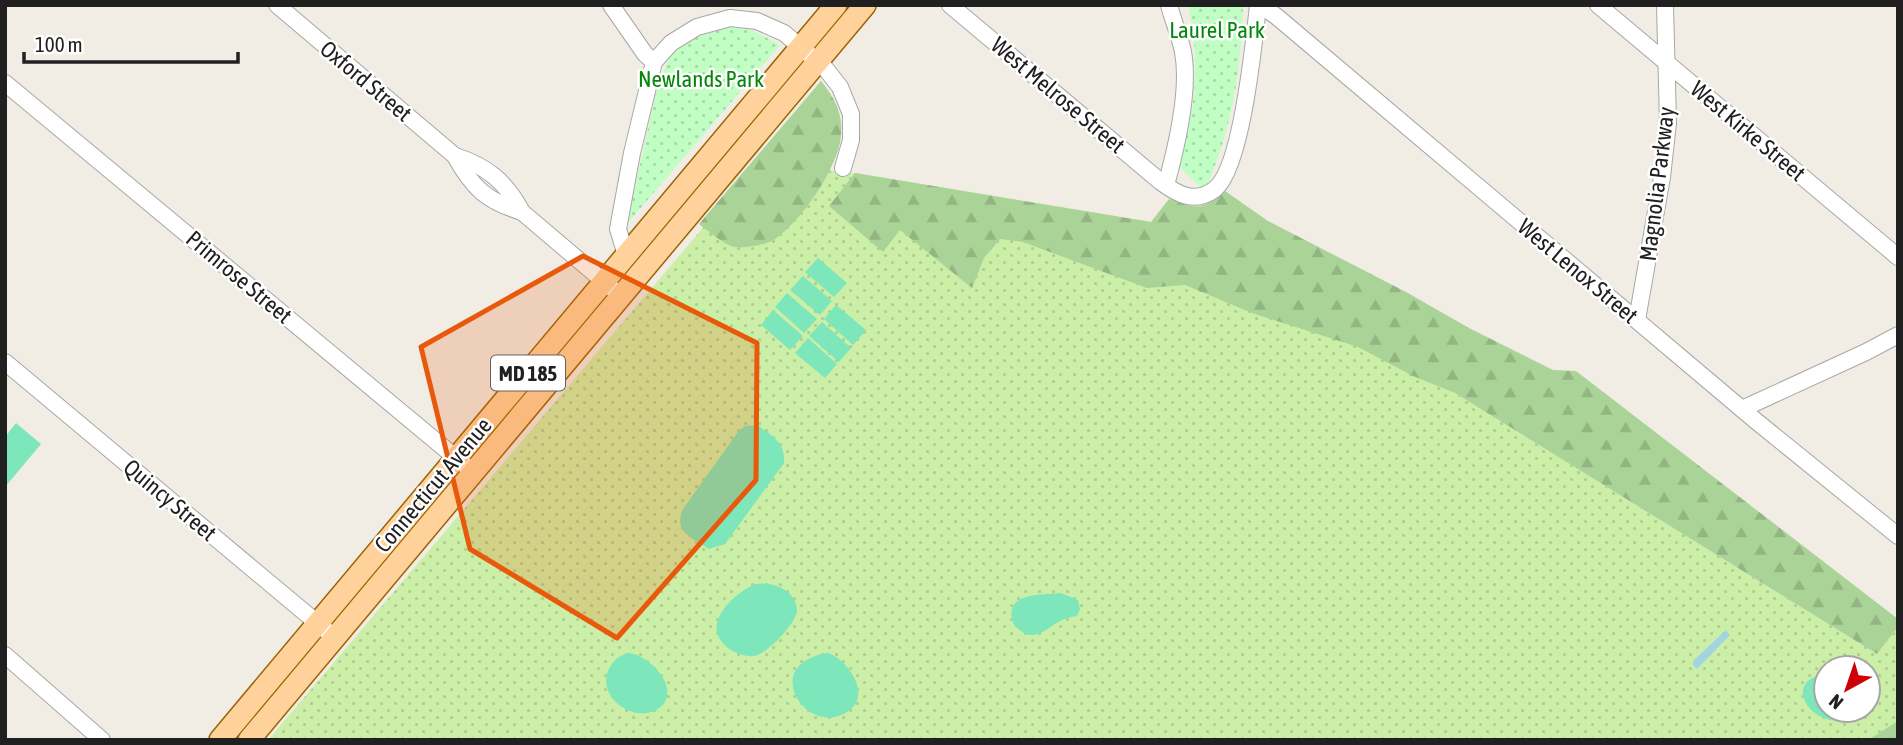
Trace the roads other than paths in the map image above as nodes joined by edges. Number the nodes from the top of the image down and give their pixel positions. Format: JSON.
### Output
{"nodes":[{"id":1,"x":277,"y":5,"type":"edge"},
{"id":2,"x":611,"y":5,"type":"edge"},
{"id":3,"x":836,"y":5,"type":"edge"},
{"id":4,"x":864,"y":5,"type":"edge"},
{"id":5,"x":950,"y":5,"type":"edge"},
{"id":6,"x":1169,"y":5,"type":"edge"},
{"id":7,"x":1259,"y":5,"type":"edge"},
{"id":8,"x":1598,"y":5,"type":"edge"},
{"id":9,"x":1665,"y":5,"type":"edge"},
{"id":10,"x":809,"y":53,"type":"junction"},
{"id":11,"x":654,"y":62,"type":"junction"},
{"id":12,"x":1668,"y":64,"type":"junction"},
{"id":13,"x":5,"y":83,"type":"edge"},
{"id":14,"x":843,"y":167,"type":"dead end"},
{"id":15,"x":1166,"y":186,"type":"junction"},
{"id":16,"x":626,"y":256,"type":"junction"},
{"id":17,"x":1898,"y":257,"type":"edge"},
{"id":18,"x":612,"y":289,"type":"junction"},
{"id":19,"x":1637,"y":320,"type":"junction"},
{"id":20,"x":1898,"y":335,"type":"edge"},
{"id":21,"x":5,"y":362,"type":"edge"},
{"id":22,"x":1742,"y":410,"type":"junction"},
{"id":23,"x":464,"y":465,"type":"junction"},
{"id":24,"x":1898,"y":536,"type":"edge"},
{"id":25,"x":318,"y":623,"type":"junction"},
{"id":26,"x":334,"y":637,"type":"junction"},
{"id":27,"x":5,"y":655,"type":"edge"},
{"id":28,"x":102,"y":740,"type":"edge"},
{"id":29,"x":220,"y":740,"type":"edge"},
{"id":30,"x":248,"y":740,"type":"edge"}],
"edges":[{"from":1,"to":18,"type":"street","name":"Oxford Street"},
{"from":2,"to":11,"type":"street"},
{"from":3,"to":10,"type":"main road","name":"Connecticut Avenue","number":"MD 185"},
{"from":4,"to":10,"type":"main road","name":"Connecticut Avenue","number":"MD 185"},
{"from":5,"to":15,"type":"street","name":"West Melrose Street"},
{"from":6,"to":15,"type":"street"},
{"from":7,"to":15,"type":"street"},
{"from":7,"to":19,"type":"street","name":"West Lenox Street"},
{"from":8,"to":12,"type":"street","name":"West Kirke Street"},
{"from":9,"to":12,"type":"street","name":"Magnolia Parkway"},
{"from":10,"to":11,"type":"street"},
{"from":10,"to":14,"type":"street"},
{"from":10,"to":16,"type":"main road","name":"Connecticut Avenue","number":"MD 185"},
{"from":10,"to":18,"type":"main road","name":"Connecticut Avenue","number":"MD 185"},
{"from":11,"to":16,"type":"street"},
{"from":12,"to":17,"type":"street","name":"West Kirke Street"},
{"from":12,"to":19,"type":"street","name":"Magnolia Parkway"},
{"from":13,"to":23,"type":"street","name":"Primrose Street"},
{"from":16,"to":18,"type":"main road","name":"Connecticut Avenue","number":"MD 185"},
{"from":18,"to":23,"type":"main road","name":"Connecticut Avenue","number":"MD 185"},
{"from":19,"to":22,"type":"street","name":"West Lenox Street"},
{"from":20,"to":22,"type":"street"},
{"from":21,"to":25,"type":"street","name":"Quincy Street"},
{"from":22,"to":24,"type":"street","name":"West Lenox Street"},
{"from":23,"to":25,"type":"main road","name":"Connecticut Avenue","number":"MD 185"},
{"from":23,"to":26,"type":"main road","name":"Connecticut Avenue","number":"MD 185"},
{"from":25,"to":26,"type":"street","name":"Quincy Street"},
{"from":25,"to":29,"type":"main road","name":"Connecticut Avenue","number":"MD 185"},
{"from":26,"to":30,"type":"main road","name":"Connecticut Avenue","number":"MD 185"},
{"from":27,"to":28,"type":"street"}]}
